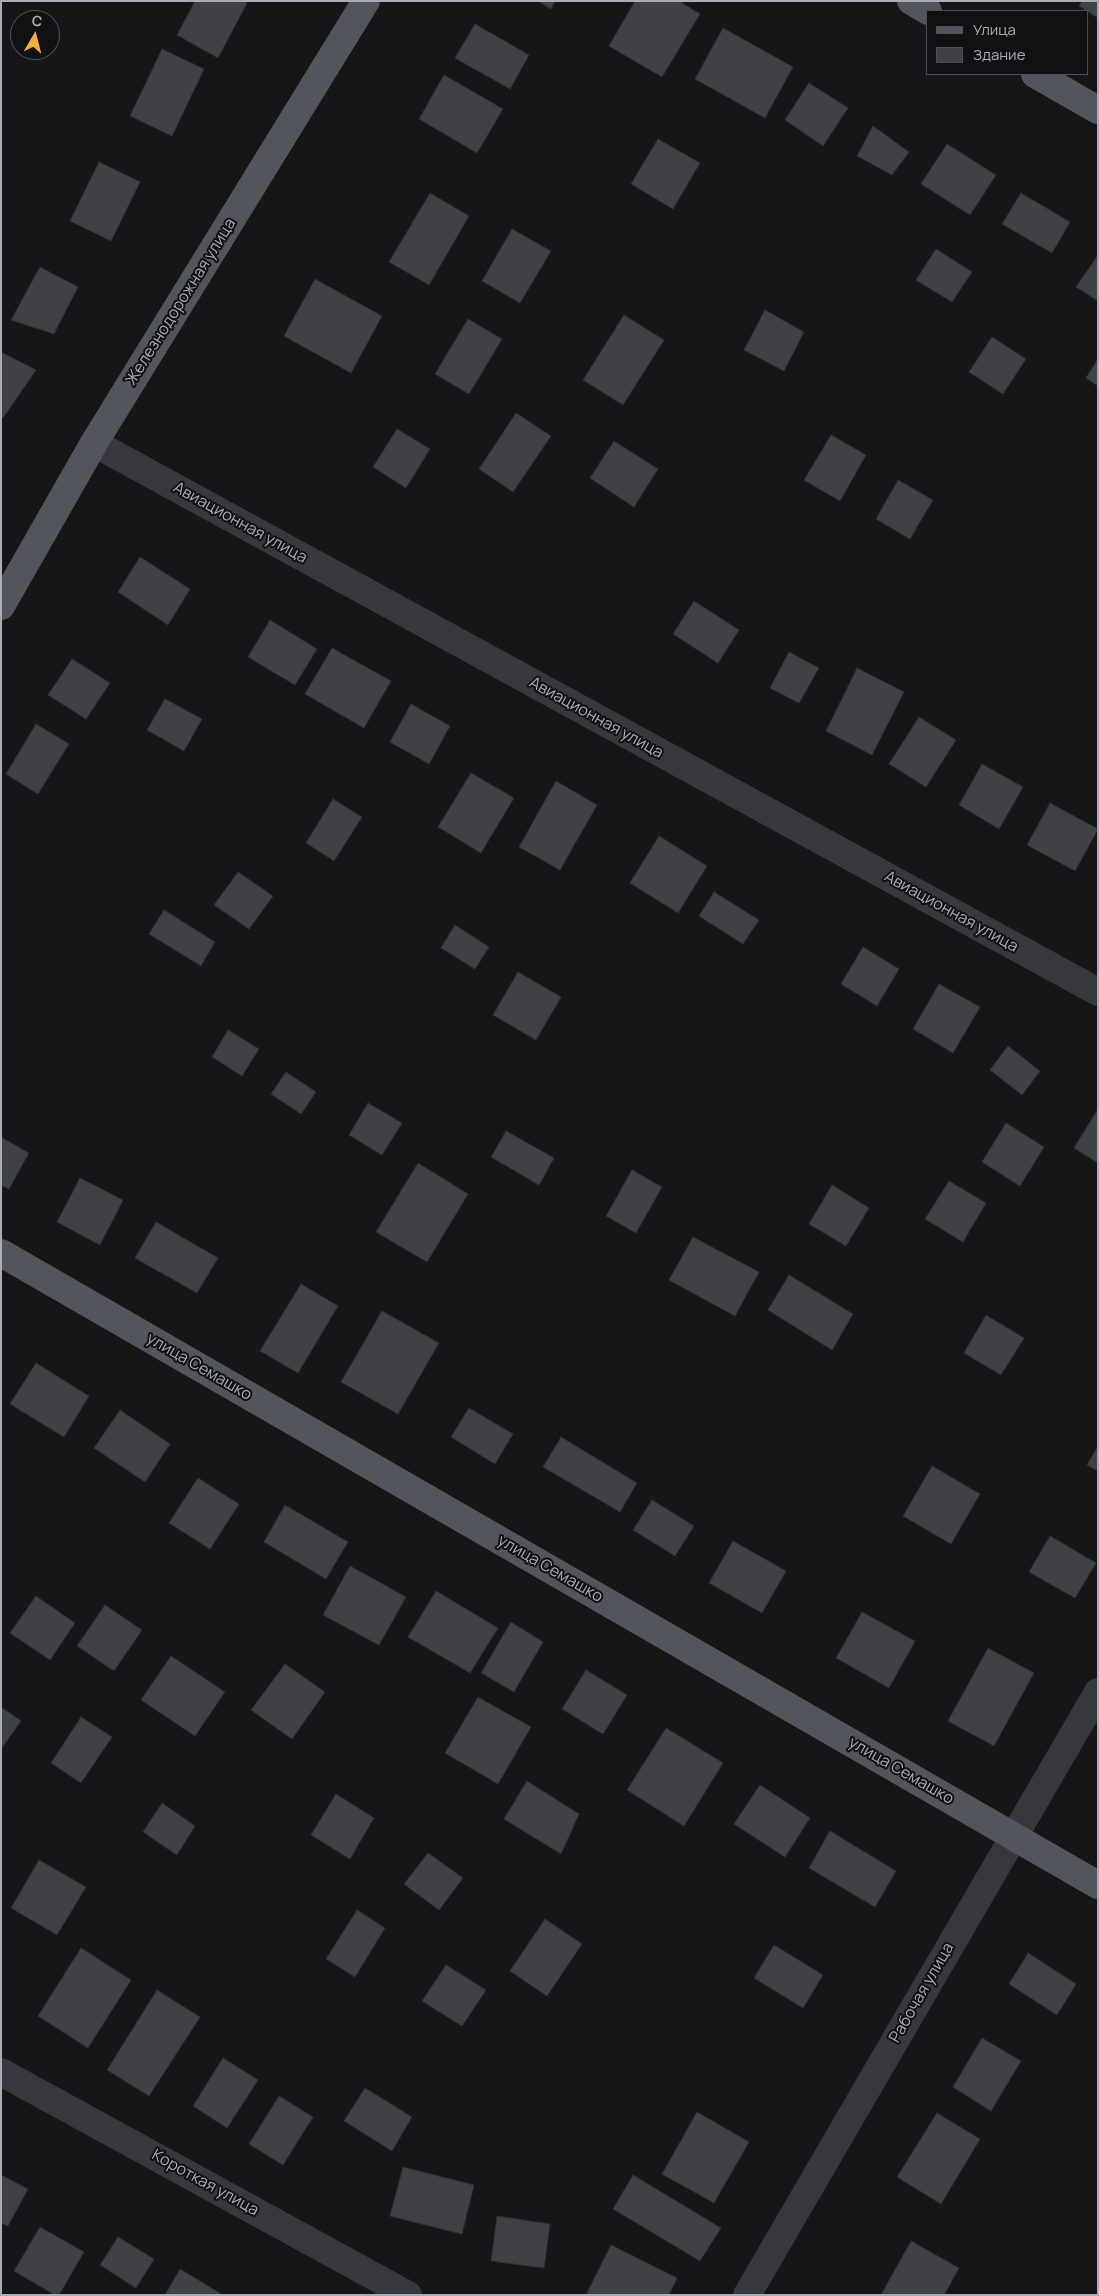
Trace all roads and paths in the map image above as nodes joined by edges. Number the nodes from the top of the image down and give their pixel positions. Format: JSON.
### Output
{"nodes":[{"id":1,"x":366,"y":1,"type":"edge"},
{"id":2,"x":911,"y":1,"type":"edge"},
{"id":3,"x":926,"y":10,"type":"edge"},
{"id":4,"x":1037,"y":75,"type":"edge"},
{"id":5,"x":1098,"y":110,"type":"edge"},
{"id":6,"x":94,"y":443,"type":"junction"},
{"id":7,"x":1,"y":606,"type":"edge"},
{"id":8,"x":1098,"y":992,"type":"edge"},
{"id":9,"x":1,"y":1253,"type":"edge"},
{"id":10,"x":1098,"y":1692,"type":"edge"},
{"id":11,"x":1013,"y":1836,"type":"junction"},
{"id":12,"x":1098,"y":1885,"type":"edge"},
{"id":13,"x":1,"y":2072,"type":"edge"},
{"id":14,"x":408,"y":2295,"type":"edge"},
{"id":15,"x":747,"y":2295,"type":"edge"}],
"edges":[{"from":1,"to":6,"type":"main road","name":"Железнодорожная улица"},
{"from":2,"to":3,"type":"main road"},
{"from":4,"to":5,"type":"main road"},
{"from":6,"to":7,"type":"main road","name":"Железнодорожная улица"},
{"from":6,"to":8,"type":"street","name":"Авиационная улица"},
{"from":9,"to":11,"type":"main road","name":"улица Семашко"},
{"from":10,"to":11,"type":"street","name":"Рабочая улица"},
{"from":11,"to":12,"type":"main road","name":"улица Семашко"},
{"from":11,"to":15,"type":"street","name":"Рабочая улица"},
{"from":13,"to":14,"type":"street","name":"Короткая улица"}]}
